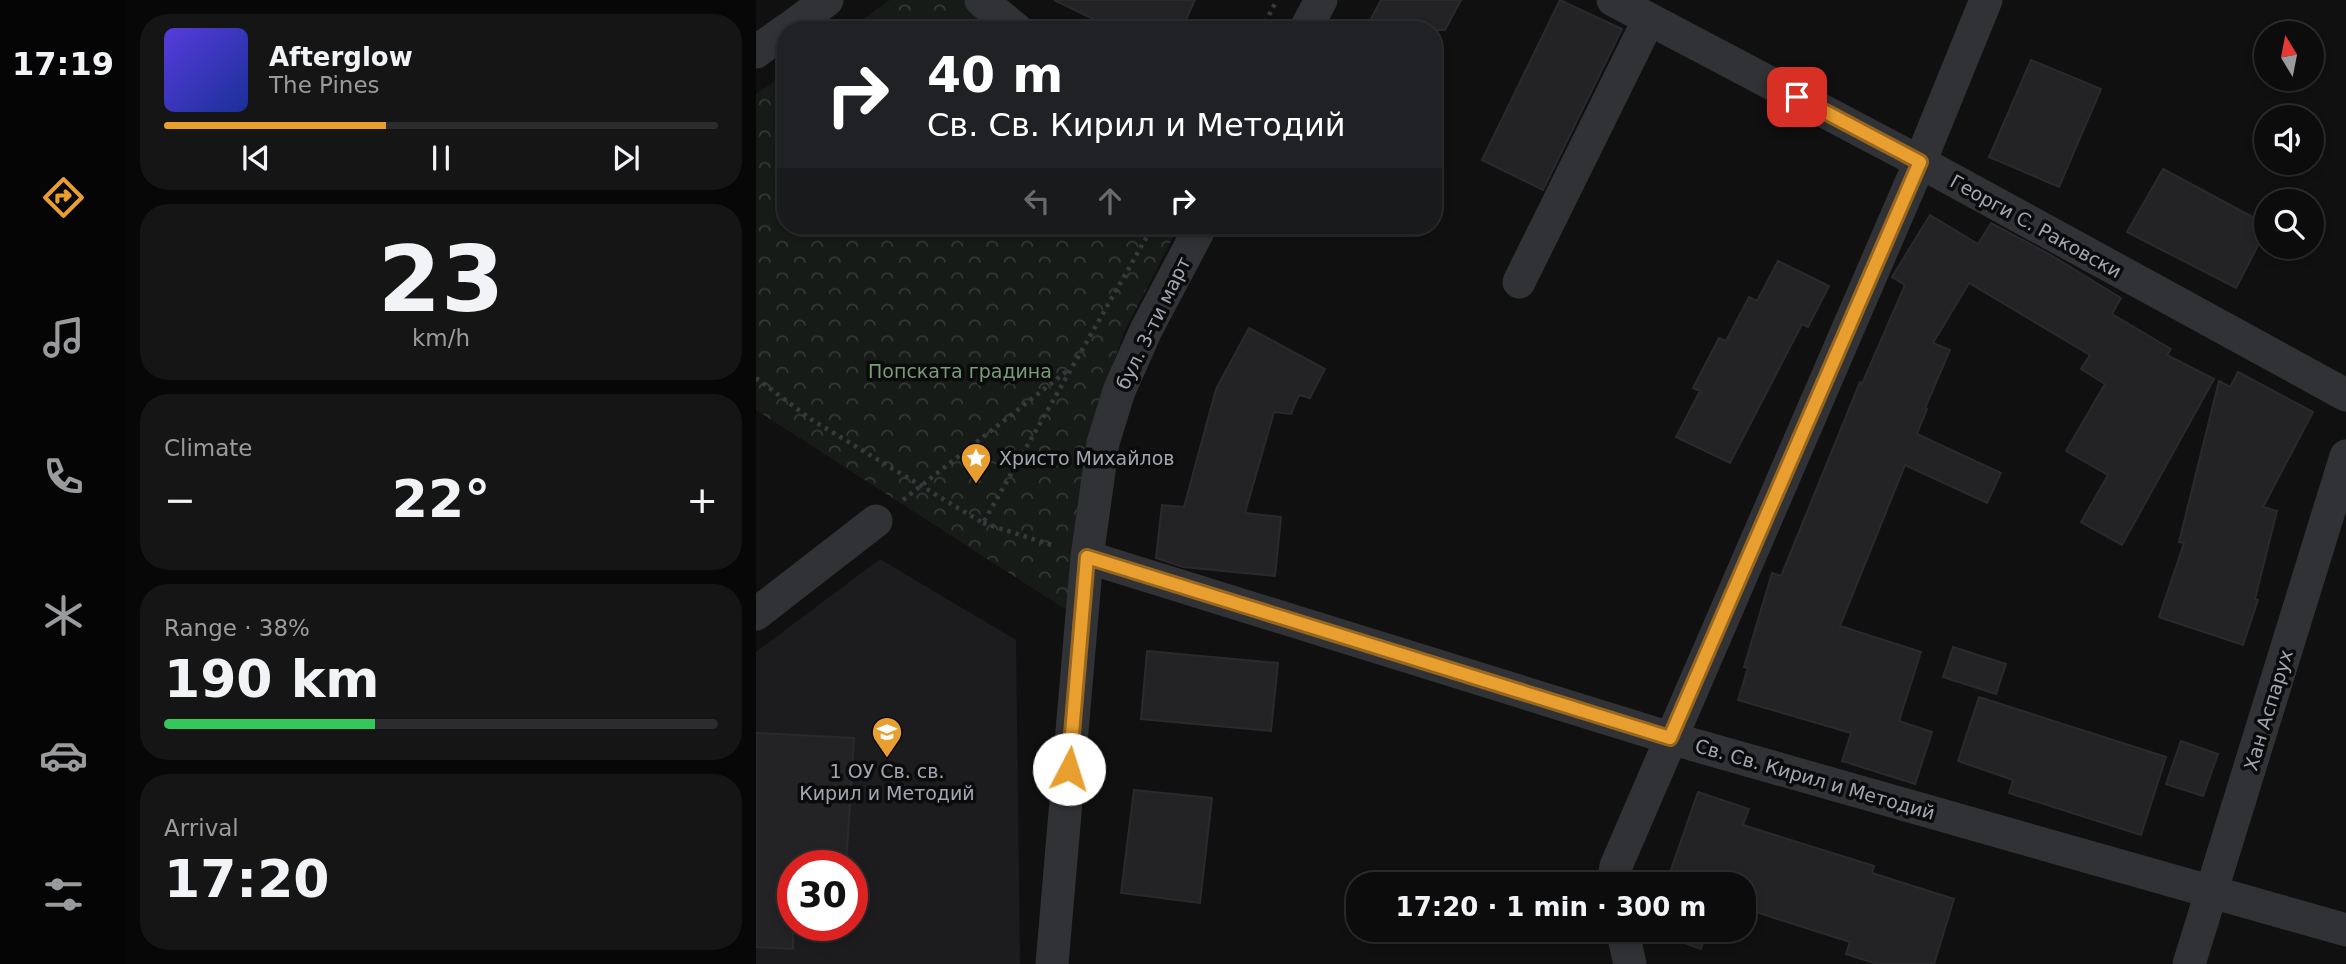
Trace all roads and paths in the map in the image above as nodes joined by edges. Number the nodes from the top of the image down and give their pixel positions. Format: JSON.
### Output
{"nodes":[{"id":1,"x":827,"y":0,"type":"edge"},
{"id":2,"x":981,"y":0,"type":"edge"},
{"id":3,"x":1277,"y":0,"type":"edge"},
{"id":4,"x":1321,"y":0,"type":"edge"},
{"id":5,"x":1613,"y":0,"type":"edge"},
{"id":6,"x":1986,"y":0,"type":"edge"},
{"id":7,"x":1649,"y":19,"type":"junction"},
{"id":8,"x":798,"y":21,"type":"edge"},
{"id":9,"x":1006,"y":21,"type":"edge"},
{"id":10,"x":1266,"y":21,"type":"edge"},
{"id":11,"x":1310,"y":21,"type":"edge"},
{"id":12,"x":777,"y":37,"type":"edge"},
{"id":13,"x":756,"y":52,"type":"edge"},
{"id":14,"x":1920,"y":162,"type":"junction"},
{"id":15,"x":1148,"y":235,"type":"edge"},
{"id":16,"x":1196,"y":235,"type":"edge"},
{"id":17,"x":1518,"y":282,"type":"dead end"},
{"id":18,"x":1070,"y":369,"type":"junction"},
{"id":19,"x":756,"y":377,"type":"edge"},
{"id":20,"x":2346,"y":395,"type":"edge"},
{"id":21,"x":2346,"y":456,"type":"edge"},
{"id":22,"x":921,"y":485,"type":"junction"},
{"id":23,"x":876,"y":521,"type":"joint"},
{"id":24,"x":983,"y":523,"type":"junction"},
{"id":25,"x":1087,"y":557,"type":"junction"},
{"id":26,"x":756,"y":614,"type":"edge"},
{"id":27,"x":1670,"y":738,"type":"junction"},
{"id":28,"x":1615,"y":872,"type":"edge"},
{"id":29,"x":2212,"y":892,"type":"junction"},
{"id":30,"x":2346,"y":930,"type":"edge"},
{"id":31,"x":1625,"y":942,"type":"edge"},
{"id":32,"x":1052,"y":964,"type":"edge"},
{"id":33,"x":1630,"y":964,"type":"edge"},
{"id":34,"x":2189,"y":964,"type":"edge"}],
"edges":[{"from":1,"to":8,"type":"street"},
{"from":2,"to":9,"type":"street"},
{"from":3,"to":10,"type":"path"},
{"from":4,"to":11,"type":"street"},
{"from":5,"to":7,"type":"street","name":"Георги С. Раковски"},
{"from":6,"to":14,"type":"street"},
{"from":7,"to":14,"type":"street","name":"Георги С. Раковски"},
{"from":7,"to":17,"type":"street"},
{"from":12,"to":13,"type":"street"},
{"from":14,"to":20,"type":"street","name":"Георги С. Раковски"},
{"from":14,"to":27,"type":"street"},
{"from":15,"to":18,"type":"path"},
{"from":16,"to":25,"type":"street","name":"бул. 3-ти март"},
{"from":18,"to":22,"type":"path"},
{"from":18,"to":24,"type":"path"},
{"from":19,"to":22,"type":"path"},
{"from":21,"to":29,"type":"street","name":"Хан Аспарух"},
{"from":22,"to":23,"type":"path"},
{"from":22,"to":24,"type":"path"},
{"from":23,"to":26,"type":"street"},
{"from":24,"to":25,"type":"path"},
{"from":25,"to":27,"type":"street","name":"Св. Св. Кирил и Методий"},
{"from":25,"to":32,"type":"street","name":"бул. 3-ти март"},
{"from":27,"to":28,"type":"street"},
{"from":27,"to":29,"type":"street","name":"Св. Св. Кирил и Методий"},
{"from":29,"to":30,"type":"street","name":"Св. Св. Кирил и Методий"},
{"from":29,"to":34,"type":"street","name":"Хан Аспарух"},
{"from":31,"to":33,"type":"street"}]}
